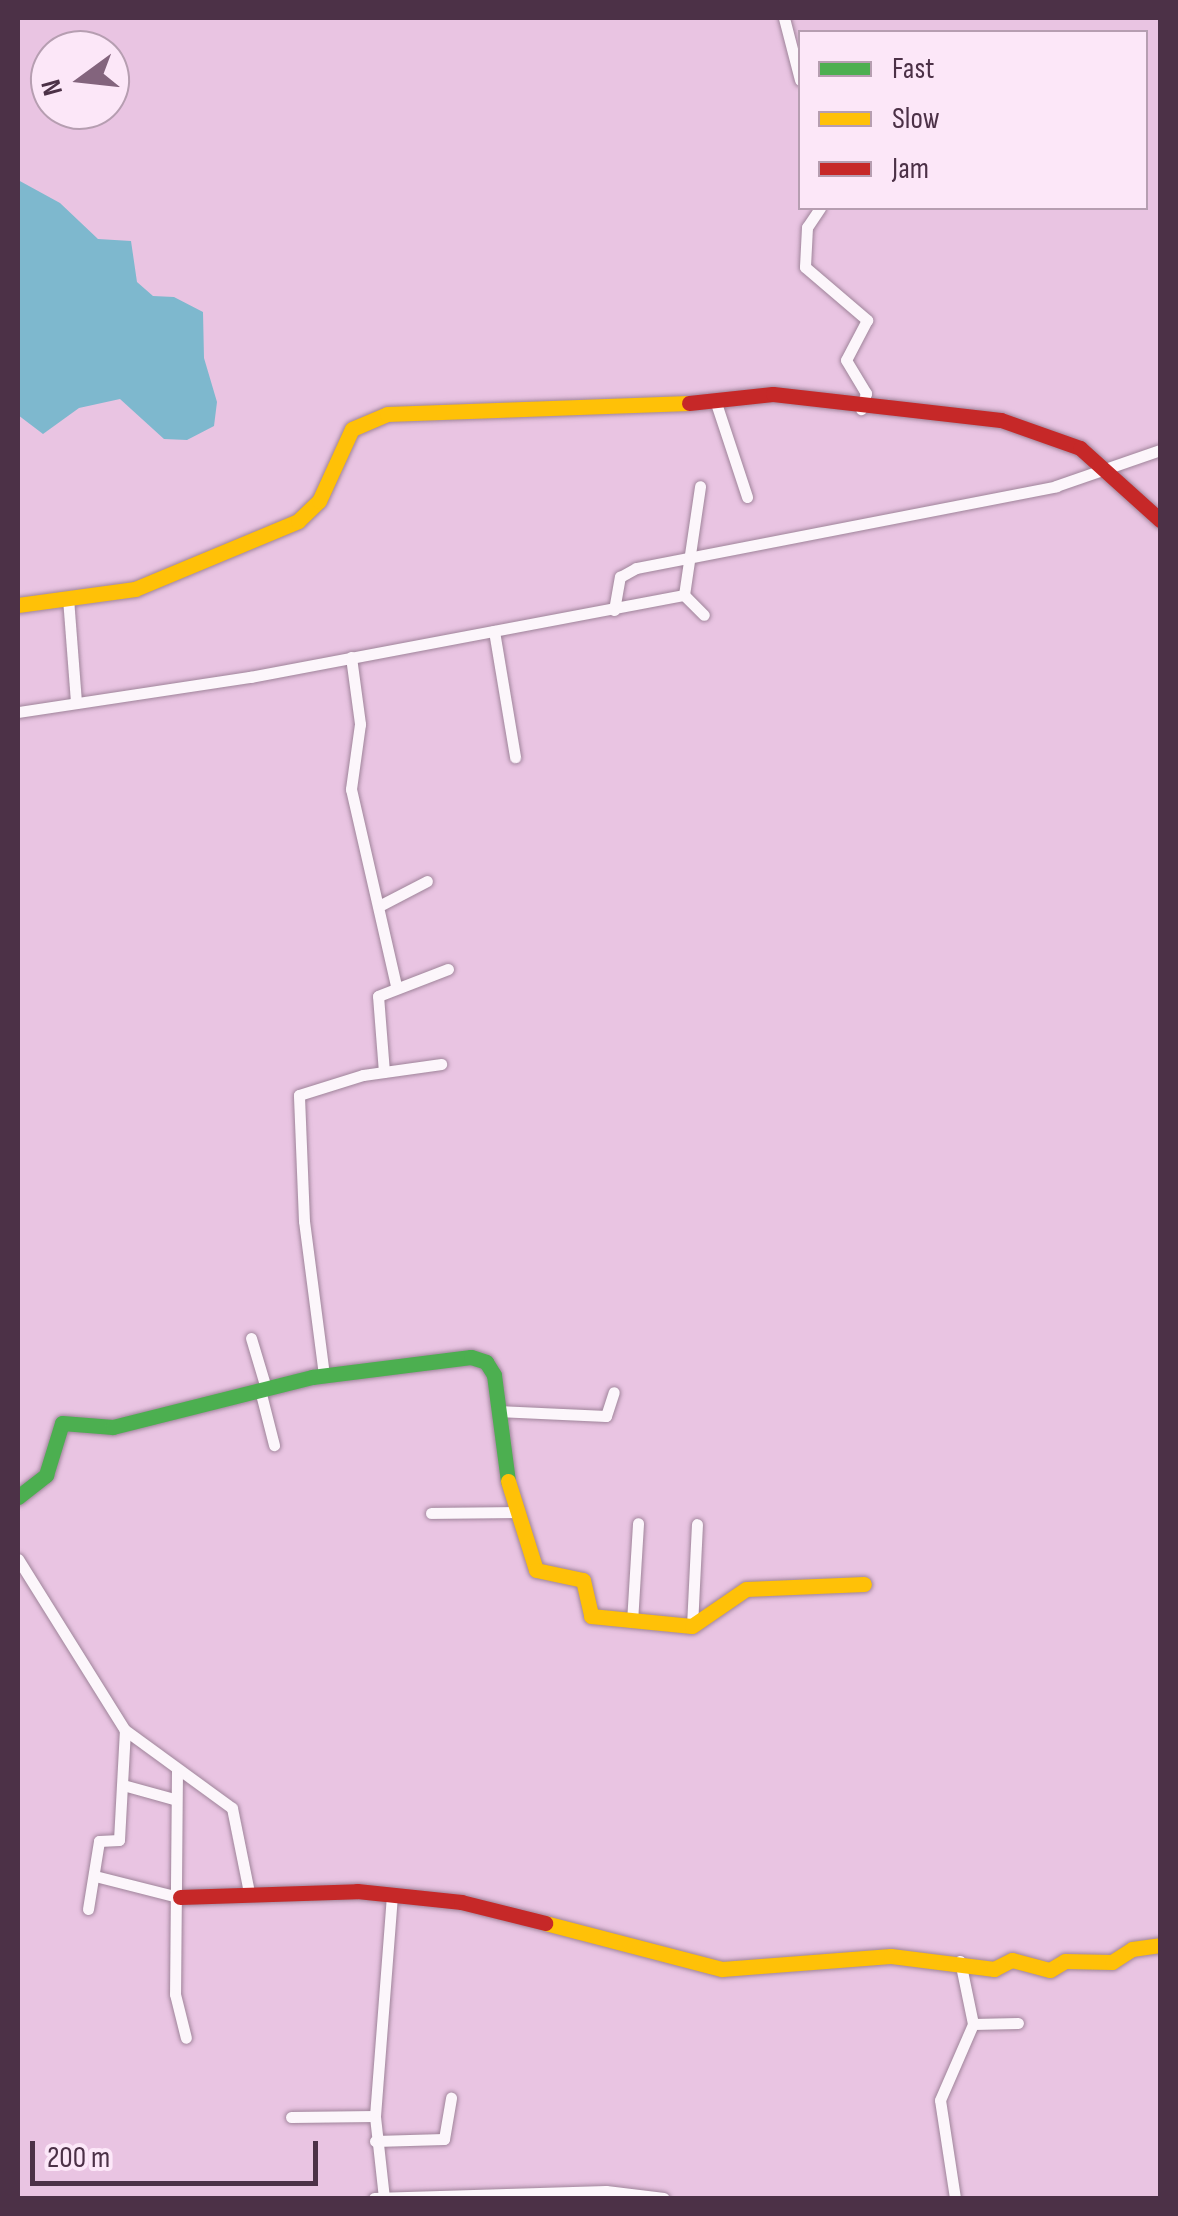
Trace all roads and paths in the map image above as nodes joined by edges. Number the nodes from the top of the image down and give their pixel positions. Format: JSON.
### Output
{"nodes":[{"id":1,"x":784,"y":18,"type":"edge"},
{"id":2,"x":798,"y":72,"type":"edge"},
{"id":3,"x":819,"y":210,"type":"edge"},
{"id":4,"x":716,"y":402,"type":"junction"},
{"id":5,"x":861,"y":408,"type":"junction"},
{"id":6,"x":1160,"y":450,"type":"edge"},
{"id":7,"x":1103,"y":472,"type":"junction"},
{"id":8,"x":700,"y":486,"type":"dead end"},
{"id":9,"x":747,"y":498,"type":"dead end"},
{"id":10,"x":1160,"y":520,"type":"edge"},
{"id":11,"x":689,"y":561,"type":"junction"},
{"id":12,"x":684,"y":595,"type":"junction"},
{"id":13,"x":68,"y":598,"type":"junction"},
{"id":14,"x":18,"y":605,"type":"edge"},
{"id":15,"x":614,"y":610,"type":"junction"},
{"id":16,"x":704,"y":615,"type":"dead end"},
{"id":17,"x":494,"y":630,"type":"junction"},
{"id":18,"x":351,"y":657,"type":"junction"},
{"id":19,"x":76,"y":704,"type":"junction"},
{"id":20,"x":18,"y":712,"type":"edge"},
{"id":21,"x":515,"y":756,"type":"dead end"},
{"id":22,"x":427,"y":881,"type":"dead end"},
{"id":23,"x":378,"y":906,"type":"junction"},
{"id":24,"x":448,"y":968,"type":"dead end"},
{"id":25,"x":396,"y":985,"type":"junction"},
{"id":26,"x":442,"y":1064,"type":"dead end"},
{"id":27,"x":384,"y":1072,"type":"junction"},
{"id":28,"x":251,"y":1338,"type":"dead end"},
{"id":29,"x":324,"y":1376,"type":"junction"},
{"id":30,"x":263,"y":1389,"type":"junction"},
{"id":31,"x":614,"y":1392,"type":"dead end"},
{"id":32,"x":497,"y":1412,"type":"junction"},
{"id":33,"x":274,"y":1445,"type":"dead end"},
{"id":34,"x":18,"y":1497,"type":"edge"},
{"id":35,"x":431,"y":1512,"type":"dead end"},
{"id":36,"x":514,"y":1512,"type":"junction"},
{"id":37,"x":638,"y":1522,"type":"dead end"},
{"id":38,"x":697,"y":1524,"type":"dead end"},
{"id":39,"x":18,"y":1559,"type":"edge"},
{"id":40,"x":864,"y":1584,"type":"dead end"},
{"id":41,"x":632,"y":1622,"type":"junction"},
{"id":42,"x":692,"y":1626,"type":"junction"},
{"id":43,"x":125,"y":1730,"type":"junction"},
{"id":44,"x":177,"y":1770,"type":"junction"},
{"id":45,"x":123,"y":1785,"type":"junction"},
{"id":46,"x":174,"y":1800,"type":"junction"},
{"id":47,"x":95,"y":1876,"type":"junction"},
{"id":48,"x":250,"y":1892,"type":"junction"},
{"id":49,"x":392,"y":1894,"type":"junction"},
{"id":50,"x":177,"y":1896,"type":"junction"},
{"id":51,"x":88,"y":1908,"type":"dead end"},
{"id":52,"x":1160,"y":1945,"type":"edge"},
{"id":53,"x":960,"y":1961,"type":"junction"},
{"id":54,"x":973,"y":2024,"type":"junction"},
{"id":55,"x":1018,"y":2024,"type":"dead end"},
{"id":56,"x":186,"y":2038,"type":"dead end"},
{"id":57,"x":451,"y":2098,"type":"dead end"},
{"id":58,"x":374,"y":2116,"type":"junction"},
{"id":59,"x":292,"y":2117,"type":"dead end"},
{"id":60,"x":374,"y":2141,"type":"junction"},
{"id":61,"x":381,"y":2198,"type":"edge"},
{"id":62,"x":664,"y":2198,"type":"edge"},
{"id":63,"x":955,"y":2198,"type":"edge"}],
"edges":[{"from":1,"to":2,"type":"street"},
{"from":3,"to":5,"type":"street"},
{"from":4,"to":5,"type":"street"},
{"from":4,"to":9,"type":"street"},
{"from":4,"to":13,"type":"street"},
{"from":5,"to":7,"type":"street"},
{"from":6,"to":7,"type":"street"},
{"from":7,"to":10,"type":"street"},
{"from":7,"to":11,"type":"street"},
{"from":8,"to":11,"type":"street"},
{"from":11,"to":12,"type":"street"},
{"from":11,"to":15,"type":"street"},
{"from":12,"to":15,"type":"street"},
{"from":12,"to":16,"type":"street"},
{"from":13,"to":14,"type":"street"},
{"from":13,"to":19,"type":"street"},
{"from":15,"to":17,"type":"street"},
{"from":17,"to":18,"type":"street"},
{"from":17,"to":21,"type":"street"},
{"from":18,"to":19,"type":"street"},
{"from":18,"to":23,"type":"street"},
{"from":19,"to":20,"type":"street"},
{"from":22,"to":23,"type":"street"},
{"from":23,"to":25,"type":"street"},
{"from":24,"to":25,"type":"street"},
{"from":25,"to":27,"type":"street"},
{"from":26,"to":27,"type":"street"},
{"from":27,"to":29,"type":"street"},
{"from":28,"to":30,"type":"street"},
{"from":29,"to":30,"type":"street"},
{"from":29,"to":32,"type":"street"},
{"from":30,"to":33,"type":"street"},
{"from":30,"to":34,"type":"street"},
{"from":31,"to":32,"type":"street"},
{"from":32,"to":36,"type":"street"},
{"from":35,"to":36,"type":"street"},
{"from":36,"to":41,"type":"street"},
{"from":37,"to":41,"type":"street"},
{"from":38,"to":42,"type":"street"},
{"from":39,"to":43,"type":"street"},
{"from":40,"to":42,"type":"street"},
{"from":41,"to":42,"type":"street"},
{"from":43,"to":44,"type":"street"},
{"from":43,"to":45,"type":"street"},
{"from":44,"to":46,"type":"street"},
{"from":44,"to":48,"type":"street"},
{"from":45,"to":46,"type":"street"},
{"from":45,"to":47,"type":"street"},
{"from":46,"to":50,"type":"street"},
{"from":47,"to":50,"type":"street"},
{"from":47,"to":51,"type":"street"},
{"from":48,"to":49,"type":"street"},
{"from":48,"to":50,"type":"street"},
{"from":49,"to":53,"type":"street"},
{"from":49,"to":58,"type":"street"},
{"from":50,"to":56,"type":"street"},
{"from":52,"to":53,"type":"street"},
{"from":53,"to":54,"type":"street"},
{"from":54,"to":55,"type":"street"},
{"from":54,"to":63,"type":"street"},
{"from":57,"to":60,"type":"street"},
{"from":58,"to":59,"type":"street"},
{"from":58,"to":60,"type":"street"},
{"from":60,"to":61,"type":"street"},
{"from":61,"to":62,"type":"street"}]}
